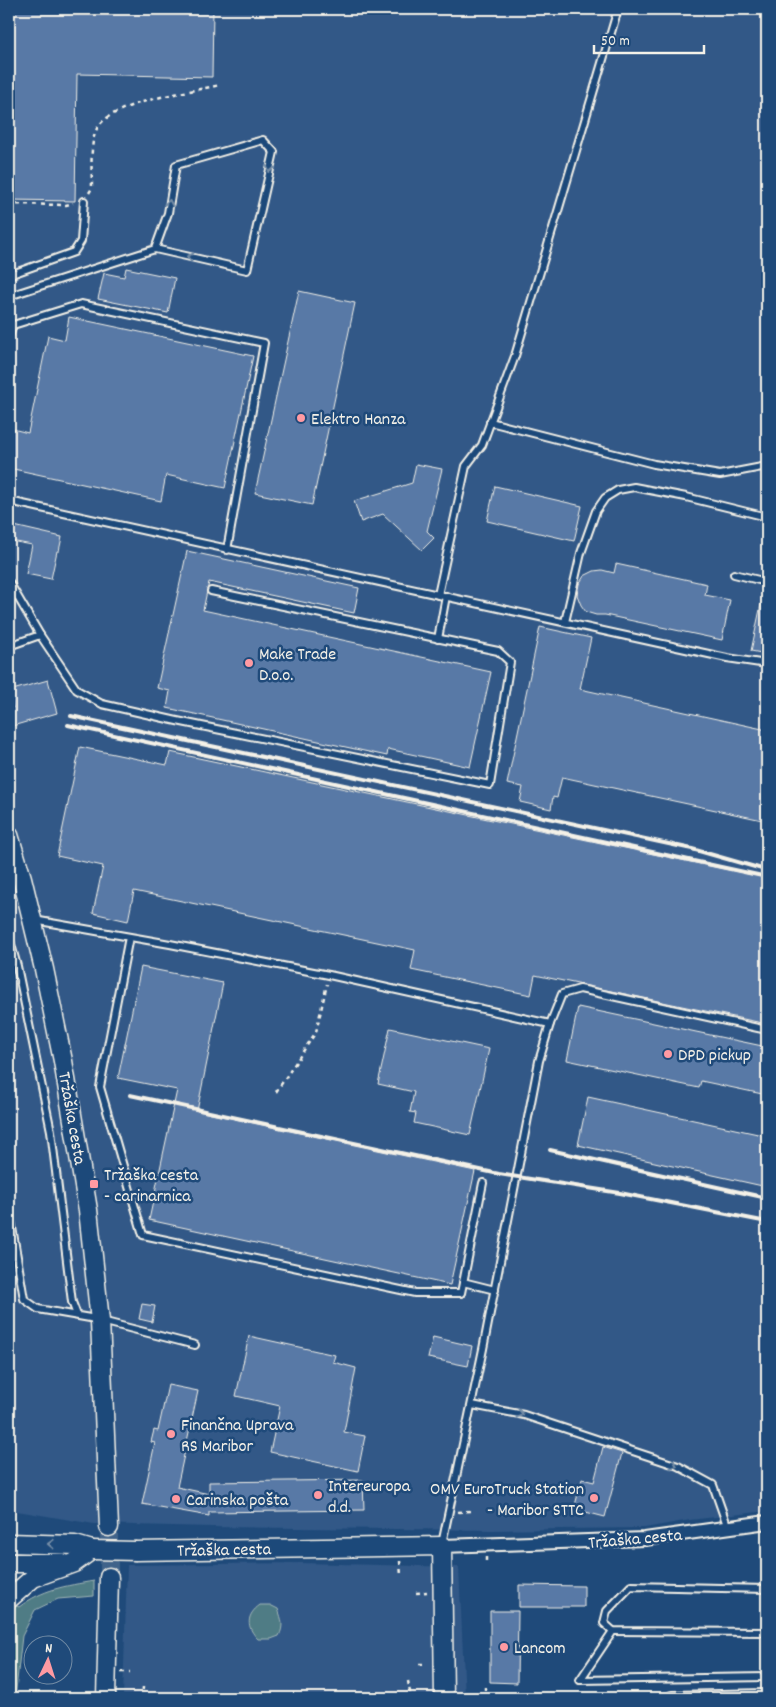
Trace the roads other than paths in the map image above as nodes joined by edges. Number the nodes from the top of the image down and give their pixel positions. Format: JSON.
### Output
{"nodes":[{"id":1,"x":618,"y":9,"type":"edge"},
{"id":2,"x":84,"y":201,"type":"road end"},
{"id":3,"x":155,"y":249,"type":"junction"},
{"id":4,"x":9,"y":275,"type":"edge"},
{"id":5,"x":9,"y":296,"type":"edge"},
{"id":6,"x":9,"y":337,"type":"edge"},
{"id":7,"x":490,"y":422,"type":"junction"},
{"id":8,"x":767,"y":466,"type":"edge"},
{"id":9,"x":9,"y":502,"type":"edge"},
{"id":10,"x":767,"y":517,"type":"edge"},
{"id":11,"x":227,"y":550,"type":"junction"},
{"id":12,"x":734,"y":574,"type":"dead end"},
{"id":13,"x":9,"y":582,"type":"edge"},
{"id":14,"x":767,"y":582,"type":"edge"},
{"id":15,"x":211,"y":591,"type":"dead end"},
{"id":16,"x":438,"y":595,"type":"junction"},
{"id":17,"x":446,"y":596,"type":"junction"},
{"id":18,"x":565,"y":622,"type":"junction"},
{"id":19,"x":40,"y":636,"type":"junction"},
{"id":20,"x":438,"y":638,"type":"junction"},
{"id":21,"x":9,"y":646,"type":"edge"},
{"id":22,"x":767,"y":664,"type":"edge"},
{"id":23,"x":9,"y":835,"type":"edge"},
{"id":24,"x":32,"y":920,"type":"junction"},
{"id":25,"x":9,"y":937,"type":"edge"},
{"id":26,"x":129,"y":937,"type":"junction"},
{"id":27,"x":550,"y":1024,"type":"junction"},
{"id":28,"x":767,"y":1030,"type":"edge"},
{"id":29,"x":483,"y":1183,"type":"dead end"},
{"id":30,"x":9,"y":1209,"type":"edge"},
{"id":31,"x":463,"y":1282,"type":"junction"},
{"id":32,"x":495,"y":1290,"type":"junction"},
{"id":33,"x":78,"y":1315,"type":"junction"},
{"id":34,"x":100,"y":1321,"type":"junction"},
{"id":35,"x":195,"y":1345,"type":"dead end"},
{"id":36,"x":472,"y":1405,"type":"junction"},
{"id":37,"x":767,"y":1522,"type":"edge"},
{"id":38,"x":110,"y":1526,"type":"tunnel mouth"},
{"id":39,"x":728,"y":1528,"type":"junction"},
{"id":40,"x":9,"y":1543,"type":"edge"},
{"id":41,"x":442,"y":1546,"type":"junction"},
{"id":42,"x":92,"y":1550,"type":"junction"},
{"id":43,"x":9,"y":1562,"type":"edge"},
{"id":44,"x":74,"y":1563,"type":"junction"},
{"id":45,"x":109,"y":1577,"type":"tunnel mouth"},
{"id":46,"x":767,"y":1589,"type":"edge"},
{"id":47,"x":9,"y":1599,"type":"edge"},
{"id":48,"x":613,"y":1631,"type":"junction"},
{"id":49,"x":767,"y":1632,"type":"edge"},
{"id":50,"x":767,"y":1676,"type":"edge"},
{"id":51,"x":767,"y":1696,"type":"edge"},
{"id":52,"x":106,"y":1698,"type":"edge"},
{"id":53,"x":444,"y":1698,"type":"edge"},
{"id":54,"x":672,"y":1698,"type":"edge"}],
"edges":[{"from":1,"to":7,"type":"lane"},
{"from":2,"to":4,"type":"lane"},
{"from":3,"to":3,"type":"lane","one_way":true},
{"from":3,"to":5,"type":"lane"},
{"from":6,"to":11,"type":"lane"},
{"from":7,"to":8,"type":"lane"},
{"from":7,"to":16,"type":"lane"},
{"from":9,"to":11,"type":"lane"},
{"from":10,"to":18,"type":"lane"},
{"from":11,"to":16,"type":"lane"},
{"from":12,"to":14,"type":"lane"},
{"from":13,"to":19,"type":"lane"},
{"from":15,"to":20,"type":"lane"},
{"from":16,"to":17,"type":"lane"},
{"from":17,"to":18,"type":"lane"},
{"from":17,"to":20,"type":"lane"},
{"from":18,"to":22,"type":"lane"},
{"from":19,"to":20,"type":"lane"},
{"from":19,"to":21,"type":"lane"},
{"from":23,"to":24,"type":"street","name":"Tržaška cesta"},
{"from":24,"to":26,"type":"lane"},
{"from":24,"to":34,"type":"street","name":"Tržaška cesta"},
{"from":25,"to":33,"type":"lane"},
{"from":26,"to":27,"type":"lane"},
{"from":26,"to":31,"type":"lane"},
{"from":27,"to":28,"type":"lane"},
{"from":27,"to":32,"type":"lane"},
{"from":29,"to":31,"type":"lane"},
{"from":30,"to":33,"type":"lane"},
{"from":31,"to":32,"type":"lane"},
{"from":32,"to":36,"type":"lane"},
{"from":33,"to":34,"type":"lane"},
{"from":34,"to":35,"type":"lane"},
{"from":34,"to":38,"type":"street","name":"Tržaška cesta"},
{"from":36,"to":39,"type":"lane","one_way":true},
{"from":36,"to":41,"type":"lane"},
{"from":37,"to":39,"type":"street","name":"Tržaška cesta"},
{"from":39,"to":41,"type":"street","name":"Tržaška cesta"},
{"from":42,"to":40,"type":"street","name":"Tržaška cesta","one_way":true},
{"from":41,"to":42,"type":"street","name":"Tržaška cesta","bridge":true},
{"from":41,"to":53,"type":"street"},
{"from":42,"to":44,"type":"street"},
{"from":43,"to":44,"type":"street"},
{"from":44,"to":47,"type":"street"},
{"from":45,"to":52,"type":"street"},
{"from":46,"to":48,"type":"lane"},
{"from":48,"to":49,"type":"lane"},
{"from":48,"to":50,"type":"lane"},
{"from":51,"to":54,"type":"street"}]}
